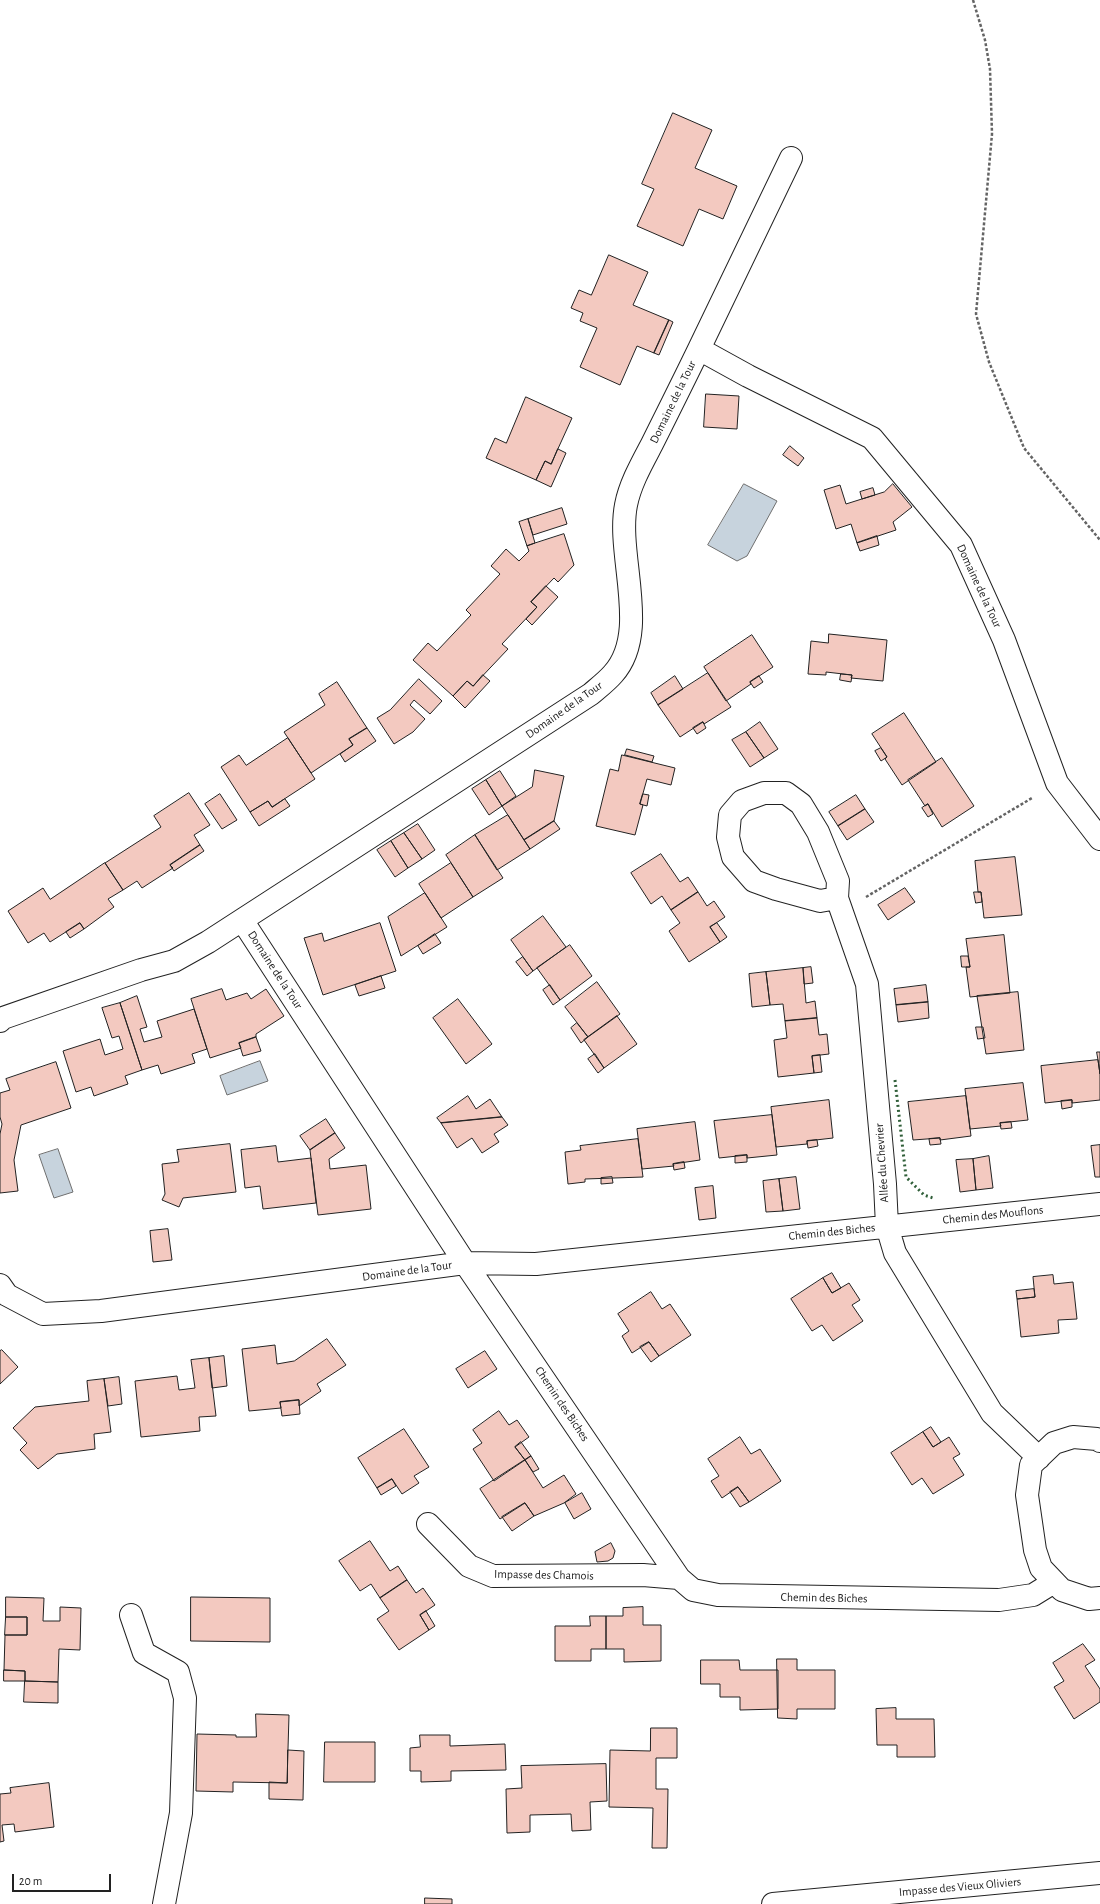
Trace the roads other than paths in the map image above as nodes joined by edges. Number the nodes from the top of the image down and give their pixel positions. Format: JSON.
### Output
{"nodes":[{"id":1,"x":791,"y":158,"type":"dead end"},
{"id":2,"x":699,"y":348,"type":"junction"},
{"id":3,"x":1100,"y":839,"type":"edge"},
{"id":4,"x":839,"y":905,"type":"junction"},
{"id":5,"x":242,"y":920,"type":"junction"},
{"id":6,"x":0,"y":1021,"type":"edge"},
{"id":7,"x":1100,"y":1204,"type":"edge"},
{"id":8,"x":887,"y":1226,"type":"junction"},
{"id":9,"x":465,"y":1263,"type":"junction"},
{"id":10,"x":0,"y":1285,"type":"edge"},
{"id":11,"x":1100,"y":1441,"type":"edge"},
{"id":12,"x":1039,"y":1458,"type":"junction"},
{"id":13,"x":428,"y":1524,"type":"dead end"},
{"id":14,"x":679,"y":1578,"type":"junction"},
{"id":15,"x":1054,"y":1582,"type":"junction"},
{"id":16,"x":1100,"y":1598,"type":"edge"},
{"id":17,"x":131,"y":1615,"type":"dead end"},
{"id":18,"x":1100,"y":1873,"type":"edge"},
{"id":19,"x":164,"y":1904,"type":"edge"},
{"id":20,"x":773,"y":1904,"type":"edge"}],
"edges":[{"from":1,"to":2,"type":"street","name":"Domaine de la Tour"},
{"from":2,"to":3,"type":"street","name":"Domaine de la Tour"},
{"from":2,"to":5,"type":"street","name":"Domaine de la Tour"},
{"from":4,"to":4,"type":"street","name":"Allée du Chevrier"},
{"from":4,"to":8,"type":"street","name":"Allée du Chevrier"},
{"from":5,"to":6,"type":"street","name":"Domaine de la Tour"},
{"from":5,"to":9,"type":"street","name":"Domaine de la Tour"},
{"from":7,"to":8,"type":"street","name":"Chemin des Mouflons"},
{"from":8,"to":9,"type":"street","name":"Chemin des Biches"},
{"from":8,"to":12,"type":"street","name":"Allée du Chevrier"},
{"from":9,"to":10,"type":"street","name":"Domaine de la Tour"},
{"from":9,"to":14,"type":"street","name":"Chemin des Biches"},
{"from":11,"to":12,"type":"street"},
{"from":12,"to":15,"type":"street"},
{"from":13,"to":14,"type":"street","name":"Impasse des Chamois"},
{"from":14,"to":15,"type":"street","name":"Chemin des Biches"},
{"from":15,"to":16,"type":"street"},
{"from":17,"to":19,"type":"street"},
{"from":18,"to":20,"type":"street","name":"Impasse des Vieux Oliviers"}]}
